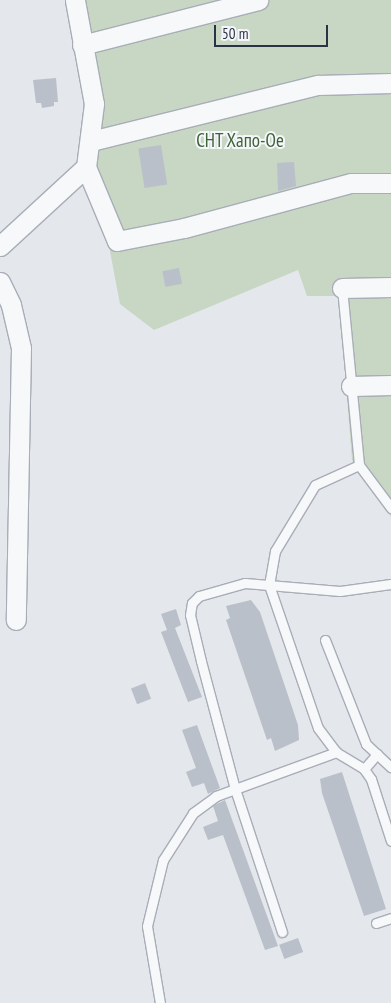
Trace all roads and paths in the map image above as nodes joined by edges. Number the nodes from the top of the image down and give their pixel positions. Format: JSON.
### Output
{"nodes":[{"id":1,"x":75,"y":0,"type":"edge"},
{"id":2,"x":258,"y":0,"type":"edge"},
{"id":3,"x":82,"y":45,"type":"junction"},
{"id":4,"x":391,"y":83,"type":"edge"},
{"id":5,"x":91,"y":141,"type":"junction"},
{"id":6,"x":86,"y":167,"type":"junction"},
{"id":7,"x":391,"y":183,"type":"edge"},
{"id":8,"x":0,"y":246,"type":"edge"},
{"id":9,"x":0,"y":282,"type":"edge"},
{"id":10,"x":391,"y":287,"type":"edge"},
{"id":11,"x":342,"y":288,"type":"joint"},
{"id":12,"x":391,"y":385,"type":"edge"},
{"id":13,"x":351,"y":386,"type":"junction"},
{"id":14,"x":359,"y":466,"type":"junction"},
{"id":15,"x":391,"y":508,"type":"edge"},
{"id":16,"x":9,"y":514,"type":"edge"},
{"id":17,"x":391,"y":584,"type":"edge"},
{"id":18,"x":269,"y":585,"type":"junction"},
{"id":19,"x":16,"y":620,"type":"dead end"},
{"id":20,"x":326,"y":640,"type":"dead end"},
{"id":21,"x":336,"y":752,"type":"junction"},
{"id":22,"x":378,"y":754,"type":"junction"},
{"id":23,"x":391,"y":766,"type":"edge"},
{"id":24,"x":364,"y":769,"type":"junction"},
{"id":25,"x":235,"y":789,"type":"junction"},
{"id":26,"x":391,"y":841,"type":"edge"},
{"id":27,"x":391,"y":918,"type":"edge"},
{"id":28,"x":376,"y":923,"type":"dead end"},
{"id":29,"x":282,"y":932,"type":"dead end"},
{"id":30,"x":160,"y":1003,"type":"edge"}],
"edges":[{"from":1,"to":3,"type":"street"},
{"from":2,"to":3,"type":"street"},
{"from":3,"to":5,"type":"street"},
{"from":4,"to":5,"type":"street"},
{"from":5,"to":6,"type":"street"},
{"from":6,"to":7,"type":"street"},
{"from":6,"to":8,"type":"street"},
{"from":9,"to":16,"type":"street"},
{"from":10,"to":11,"type":"street"},
{"from":11,"to":13,"type":"lane"},
{"from":12,"to":13,"type":"street"},
{"from":13,"to":14,"type":"lane"},
{"from":14,"to":15,"type":"lane"},
{"from":14,"to":18,"type":"lane"},
{"from":16,"to":19,"type":"street"},
{"from":17,"to":18,"type":"lane"},
{"from":18,"to":21,"type":"lane"},
{"from":18,"to":25,"type":"lane"},
{"from":20,"to":22,"type":"lane"},
{"from":21,"to":24,"type":"lane"},
{"from":21,"to":25,"type":"lane"},
{"from":22,"to":23,"type":"lane"},
{"from":22,"to":24,"type":"lane"},
{"from":24,"to":26,"type":"lane"},
{"from":25,"to":29,"type":"lane"},
{"from":25,"to":30,"type":"lane"},
{"from":27,"to":28,"type":"lane"}]}
